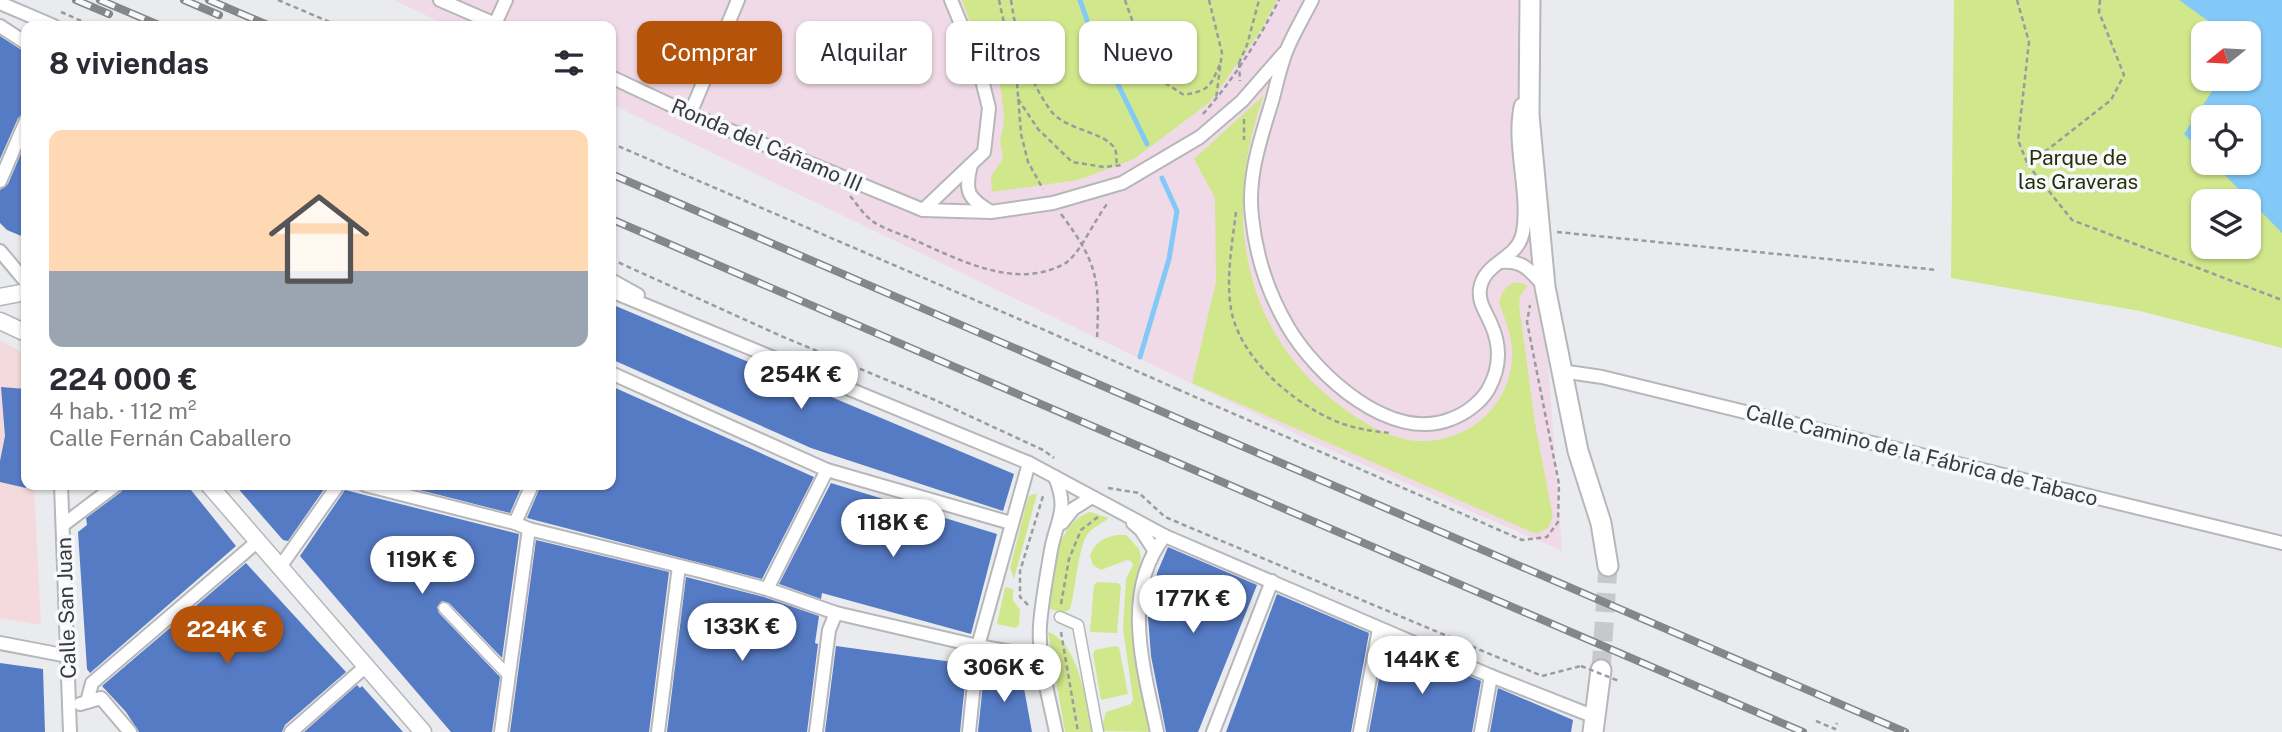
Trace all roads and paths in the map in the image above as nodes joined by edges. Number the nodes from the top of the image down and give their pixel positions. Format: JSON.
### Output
{"nodes":[{"id":1,"x":278,"y":0,"type":"edge"},
{"id":2,"x":440,"y":0,"type":"edge"},
{"id":3,"x":506,"y":0,"type":"edge"},
{"id":4,"x":738,"y":0,"type":"edge"},
{"id":5,"x":951,"y":0,"type":"edge"},
{"id":6,"x":999,"y":0,"type":"edge"},
{"id":7,"x":1011,"y":0,"type":"edge"},
{"id":8,"x":1125,"y":0,"type":"edge"},
{"id":9,"x":1209,"y":0,"type":"edge"},
{"id":10,"x":1259,"y":0,"type":"edge"},
{"id":11,"x":1279,"y":0,"type":"edge"},
{"id":12,"x":1312,"y":0,"type":"edge"},
{"id":13,"x":1530,"y":0,"type":"edge"},
{"id":14,"x":2017,"y":0,"type":"edge"},
{"id":15,"x":2100,"y":0,"type":"edge"},
{"id":16,"x":0,"y":3,"type":"edge"},
{"id":17,"x":42,"y":21,"type":"edge"},
{"id":18,"x":327,"y":21,"type":"edge"},
{"id":19,"x":488,"y":21,"type":"edge"},
{"id":20,"x":498,"y":21,"type":"edge"},
{"id":21,"x":0,"y":26,"type":"edge"},
{"id":22,"x":21,"y":40,"type":"edge"},
{"id":23,"x":1287,"y":50,"type":"junction"},
{"id":24,"x":1220,"y":64,"type":"junction"},
{"id":25,"x":616,"y":79,"type":"edge"},
{"id":26,"x":1228,"y":85,"type":"junction"},
{"id":27,"x":1529,"y":87,"type":"junction"},
{"id":28,"x":1018,"y":99,"type":"junction"},
{"id":29,"x":1216,"y":99,"type":"junction"},
{"id":30,"x":690,"y":114,"type":"junction"},
{"id":31,"x":1201,"y":116,"type":"dead end"},
{"id":32,"x":21,"y":133,"type":"edge"},
{"id":33,"x":616,"y":146,"type":"edge"},
{"id":34,"x":971,"y":164,"type":"junction"},
{"id":35,"x":1127,"y":164,"type":"dead end"},
{"id":36,"x":1117,"y":165,"type":"junction"},
{"id":37,"x":2028,"y":165,"type":"junction"},
{"id":38,"x":827,"y":170,"type":"junction"},
{"id":39,"x":0,"y":181,"type":"edge"},
{"id":40,"x":1122,"y":183,"type":"junction"},
{"id":41,"x":1053,"y":203,"type":"junction"},
{"id":42,"x":923,"y":210,"type":"junction"},
{"id":43,"x":991,"y":212,"type":"junction"},
{"id":44,"x":1539,"y":230,"type":"junction"},
{"id":45,"x":1082,"y":241,"type":"junction"},
{"id":46,"x":0,"y":251,"type":"edge"},
{"id":47,"x":616,"y":261,"type":"edge"},
{"id":48,"x":1497,"y":263,"type":"junction"},
{"id":49,"x":1937,"y":270,"type":"dead end"},
{"id":50,"x":21,"y":276,"type":"edge"},
{"id":51,"x":616,"y":284,"type":"edge"},
{"id":52,"x":1545,"y":287,"type":"junction"},
{"id":53,"x":21,"y":293,"type":"edge"},
{"id":54,"x":616,"y":293,"type":"edge"},
{"id":55,"x":0,"y":297,"type":"edge"},
{"id":56,"x":2282,"y":300,"type":"edge"},
{"id":57,"x":0,"y":321,"type":"edge"},
{"id":58,"x":21,"y":331,"type":"edge"},
{"id":59,"x":712,"y":334,"type":"junction"},
{"id":60,"x":1097,"y":338,"type":"dead end"},
{"id":61,"x":1561,"y":371,"type":"junction"},
{"id":62,"x":616,"y":375,"type":"edge"},
{"id":63,"x":1029,"y":463,"type":"junction"},
{"id":64,"x":1061,"y":464,"type":"dead end"},
{"id":65,"x":827,"y":470,"type":"junction"},
{"id":66,"x":1055,"y":477,"type":"junction"},
{"id":67,"x":1106,"y":487,"type":"dead end"},
{"id":68,"x":61,"y":490,"type":"edge"},
{"id":69,"x":109,"y":490,"type":"edge"},
{"id":70,"x":213,"y":490,"type":"edge"},
{"id":71,"x":334,"y":490,"type":"edge"},
{"id":72,"x":385,"y":490,"type":"edge"},
{"id":73,"x":527,"y":490,"type":"edge"},
{"id":74,"x":1043,"y":496,"type":"dead end"},
{"id":75,"x":1091,"y":497,"type":"junction"},
{"id":76,"x":1124,"y":514,"type":"junction"},
{"id":77,"x":515,"y":523,"type":"junction"},
{"id":78,"x":1012,"y":523,"type":"junction"},
{"id":79,"x":63,"y":525,"type":"junction"},
{"id":80,"x":1059,"y":526,"type":"junction"},
{"id":81,"x":529,"y":529,"type":"junction"},
{"id":82,"x":1165,"y":536,"type":"junction"},
{"id":83,"x":258,"y":541,"type":"junction"},
{"id":84,"x":2282,"y":543,"type":"edge"},
{"id":85,"x":1154,"y":550,"type":"junction"},
{"id":86,"x":679,"y":566,"type":"junction"},
{"id":87,"x":1608,"y":566,"type":"tunnel mouth"},
{"id":88,"x":280,"y":567,"type":"junction"},
{"id":89,"x":1272,"y":581,"type":"junction"},
{"id":90,"x":767,"y":589,"type":"junction"},
{"id":91,"x":1020,"y":597,"type":"dead end"},
{"id":92,"x":444,"y":608,"type":"dead end"},
{"id":93,"x":836,"y":613,"type":"junction"},
{"id":94,"x":1060,"y":617,"type":"dead end"},
{"id":95,"x":1379,"y":629,"type":"junction"},
{"id":96,"x":0,"y":643,"type":"edge"},
{"id":97,"x":978,"y":646,"type":"junction"},
{"id":98,"x":68,"y":656,"type":"junction"},
{"id":99,"x":1040,"y":657,"type":"junction"},
{"id":100,"x":365,"y":667,"type":"junction"},
{"id":101,"x":1601,"y":670,"type":"tunnel mouth"},
{"id":102,"x":1491,"y":676,"type":"junction"},
{"id":103,"x":509,"y":677,"type":"junction"},
{"id":104,"x":1619,"y":681,"type":"dead end"},
{"id":105,"x":87,"y":702,"type":"junction"},
{"id":106,"x":69,"y":707,"type":"junction"},
{"id":107,"x":1816,"y":721,"type":"dead end"},
{"id":108,"x":1838,"y":723,"type":"dead end"},
{"id":109,"x":1594,"y":725,"type":"edge"},
{"id":110,"x":1834,"y":731,"type":"edge"},
{"id":111,"x":70,"y":732,"type":"edge"},
{"id":112,"x":130,"y":732,"type":"edge"},
{"id":113,"x":291,"y":732,"type":"edge"},
{"id":114,"x":423,"y":732,"type":"edge"},
{"id":115,"x":501,"y":732,"type":"edge"},
{"id":116,"x":658,"y":732,"type":"edge"},
{"id":117,"x":816,"y":732,"type":"edge"},
{"id":118,"x":969,"y":732,"type":"edge"},
{"id":119,"x":1056,"y":732,"type":"edge"},
{"id":120,"x":1098,"y":732,"type":"edge"},
{"id":121,"x":1157,"y":732,"type":"edge"},
{"id":122,"x":1213,"y":732,"type":"edge"},
{"id":123,"x":1360,"y":732,"type":"edge"},
{"id":124,"x":1481,"y":732,"type":"edge"}],
"edges":[{"from":1,"to":18,"type":"path"},
{"from":2,"to":19,"type":"street"},
{"from":3,"to":20,"type":"street"},
{"from":4,"to":30,"type":"street"},
{"from":5,"to":34,"type":"street"},
{"from":6,"to":28,"type":"path"},
{"from":7,"to":36,"type":"path"},
{"from":8,"to":24,"type":"path"},
{"from":9,"to":24,"type":"path"},
{"from":10,"to":26,"type":"path"},
{"from":11,"to":26,"type":"path"},
{"from":12,"to":23,"type":"street"},
{"from":13,"to":27,"type":"main road"},
{"from":14,"to":37,"type":"path"},
{"from":15,"to":37,"type":"path"},
{"from":16,"to":17,"type":"street"},
{"from":21,"to":22,"type":"street"},
{"from":23,"to":40,"type":"street","name":"Ronda del Cáñamo III"},
{"from":23,"to":48,"type":"street"},
{"from":24,"to":29,"type":"path"},
{"from":25,"to":30,"type":"street","name":"Ronda del Cáñamo III"},
{"from":26,"to":29,"type":"path"},
{"from":27,"to":44,"type":"main road"},
{"from":27,"to":48,"type":"street"},
{"from":28,"to":36,"type":"path"},
{"from":28,"to":41,"type":"path"},
{"from":29,"to":31,"type":"path"},
{"from":30,"to":38,"type":"street","name":"Ronda del Cáñamo III"},
{"from":32,"to":39,"type":"street"},
{"from":33,"to":52,"type":"path","bridge":true},
{"from":34,"to":42,"type":"street"},
{"from":34,"to":43,"type":"street"},
{"from":35,"to":36,"type":"path"},
{"from":37,"to":56,"type":"path"},
{"from":38,"to":42,"type":"street","name":"Ronda del Cáñamo III"},
{"from":38,"to":45,"type":"path"},
{"from":40,"to":41,"type":"street","name":"Ronda del Cáñamo III"},
{"from":40,"to":45,"type":"path"},
{"from":41,"to":43,"type":"street","name":"Ronda del Cáñamo III"},
{"from":41,"to":45,"type":"path"},
{"from":42,"to":43,"type":"street","name":"Ronda del Cáñamo III"},
{"from":44,"to":49,"type":"path"},
{"from":44,"to":52,"type":"main road"},
{"from":45,"to":60,"type":"path"},
{"from":46,"to":50,"type":"street"},
{"from":47,"to":64,"type":"path"},
{"from":48,"to":52,"type":"street"},
{"from":51,"to":59,"type":"street"},
{"from":52,"to":61,"type":"main road"},
{"from":53,"to":55,"type":"street"},
{"from":54,"to":59,"type":"street"},
{"from":57,"to":58,"type":"street"},
{"from":59,"to":63,"type":"street"},
{"from":61,"to":84,"type":"street","name":"Calle Camino de la Fábrica de Tabaco"},
{"from":61,"to":87,"type":"main road"},
{"from":62,"to":65,"type":"street"},
{"from":63,"to":66,"type":"street"},
{"from":63,"to":78,"type":"street"},
{"from":65,"to":78,"type":"street"},
{"from":65,"to":90,"type":"street"},
{"from":66,"to":75,"type":"street"},
{"from":66,"to":80,"type":"street"},
{"from":67,"to":104,"type":"path","bridge":true},
{"from":68,"to":79,"type":"street","name":"Calle San Juan"},
{"from":69,"to":79,"type":"street"},
{"from":70,"to":83,"type":"street"},
{"from":71,"to":88,"type":"street"},
{"from":72,"to":77,"type":"street"},
{"from":73,"to":77,"type":"street"},
{"from":74,"to":91,"type":"path"},
{"from":75,"to":76,"type":"street"},
{"from":75,"to":80,"type":"street"},
{"from":76,"to":82,"type":"street"},
{"from":76,"to":85,"type":"street"},
{"from":77,"to":81,"type":"street"},
{"from":78,"to":97,"type":"street"},
{"from":79,"to":98,"type":"street","name":"Calle San Juan"},
{"from":80,"to":99,"type":"street"},
{"from":81,"to":86,"type":"street"},
{"from":81,"to":103,"type":"street"},
{"from":82,"to":85,"type":"street"},
{"from":82,"to":89,"type":"street"},
{"from":83,"to":88,"type":"street"},
{"from":83,"to":105,"type":"street"},
{"from":85,"to":121,"type":"street"},
{"from":86,"to":90,"type":"street"},
{"from":86,"to":116,"type":"street"},
{"from":88,"to":100,"type":"street"},
{"from":89,"to":95,"type":"street"},
{"from":89,"to":122,"type":"street"},
{"from":90,"to":93,"type":"street"},
{"from":92,"to":103,"type":"street"},
{"from":93,"to":97,"type":"street"},
{"from":93,"to":117,"type":"street"},
{"from":94,"to":120,"type":"street"},
{"from":95,"to":102,"type":"street"},
{"from":95,"to":123,"type":"street"},
{"from":96,"to":98,"type":"street"},
{"from":97,"to":99,"type":"street"},
{"from":97,"to":118,"type":"street"},
{"from":98,"to":106,"type":"street","name":"Calle San Juan"},
{"from":99,"to":119,"type":"street"},
{"from":100,"to":113,"type":"street"},
{"from":100,"to":114,"type":"street"},
{"from":101,"to":109,"type":"main road"},
{"from":102,"to":109,"type":"street"},
{"from":102,"to":124,"type":"street"},
{"from":103,"to":115,"type":"street"},
{"from":105,"to":106,"type":"street"},
{"from":105,"to":112,"type":"street"},
{"from":106,"to":111,"type":"street","name":"Calle San Juan"},
{"from":107,"to":110,"type":"path"},
{"from":108,"to":110,"type":"path"}]}
